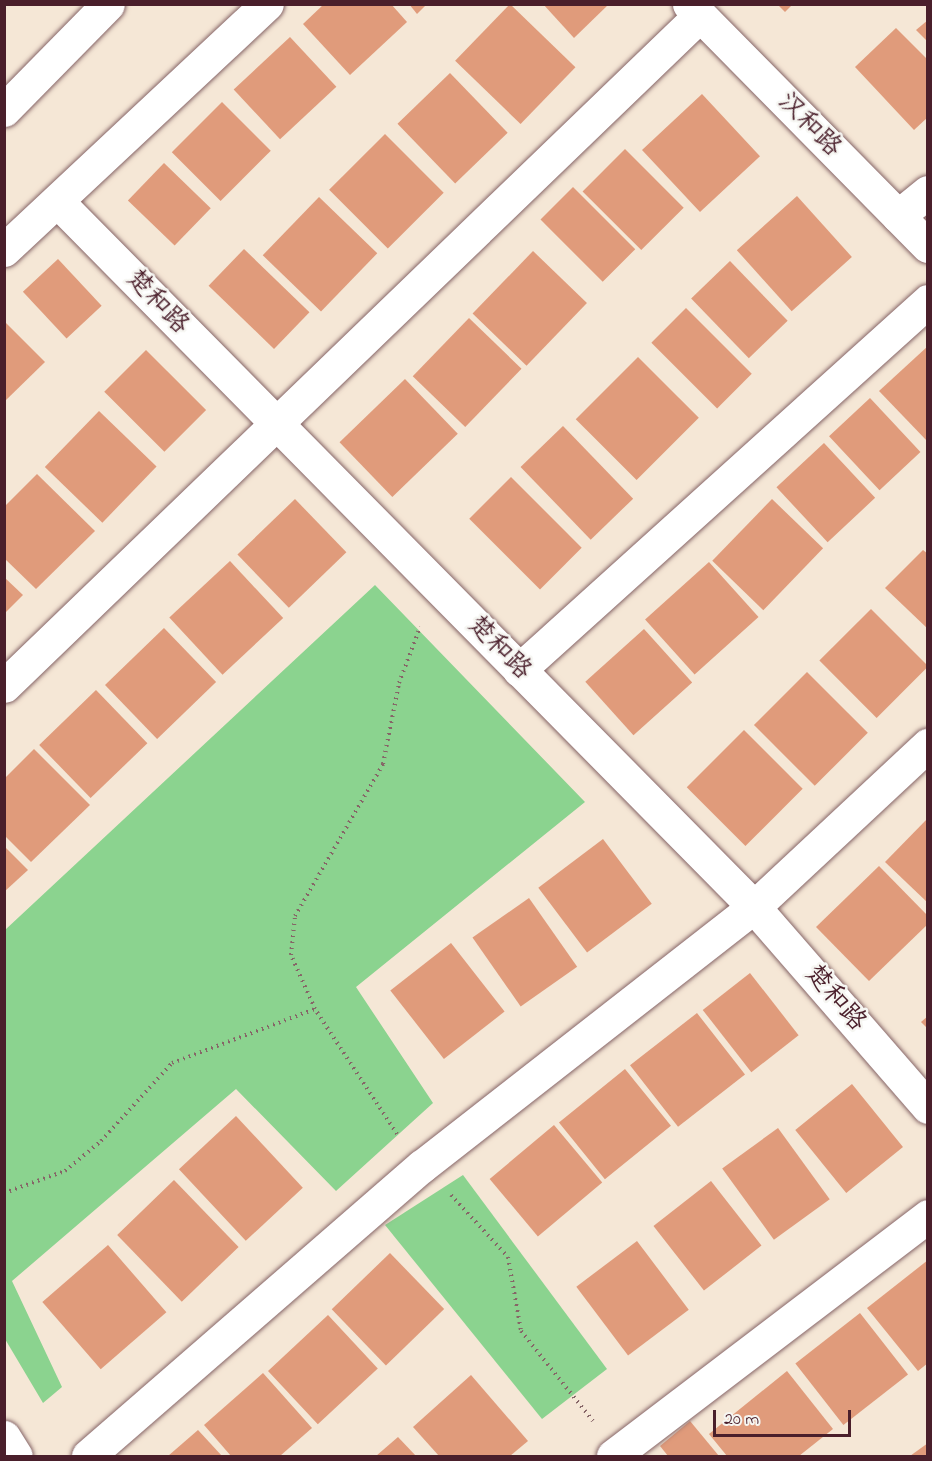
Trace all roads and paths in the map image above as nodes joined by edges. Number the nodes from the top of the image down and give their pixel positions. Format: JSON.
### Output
{"nodes":[{"id":1,"x":108,"y":4,"type":"edge"},
{"id":2,"x":267,"y":4,"type":"edge"},
{"id":3,"x":694,"y":10,"type":"edge"},
{"id":4,"x":4,"y":110,"type":"edge"},
{"id":5,"x":927,"y":192,"type":"edge"},
{"id":6,"x":57,"y":201,"type":"junction"},
{"id":7,"x":898,"y":216,"type":"junction"},
{"id":8,"x":927,"y":246,"type":"edge"},
{"id":9,"x":4,"y":250,"type":"edge"},
{"id":10,"x":927,"y":302,"type":"edge"},
{"id":11,"x":276,"y":427,"type":"junction"},
{"id":12,"x":435,"y":587,"type":"junction"},
{"id":13,"x":519,"y":670,"type":"junction"},
{"id":14,"x":4,"y":686,"type":"edge"},
{"id":15,"x":927,"y":745,"type":"edge"},
{"id":16,"x":754,"y":907,"type":"junction"},
{"id":17,"x":315,"y":1009,"type":"junction"},
{"id":18,"x":927,"y":1107,"type":"edge"},
{"id":19,"x":422,"y":1167,"type":"junction"},
{"id":20,"x":4,"y":1193,"type":"edge"},
{"id":21,"x":927,"y":1216,"type":"edge"},
{"id":22,"x":4,"y":1437,"type":"edge"},
{"id":23,"x":16,"y":1456,"type":"edge"},
{"id":24,"x":88,"y":1456,"type":"edge"},
{"id":25,"x":614,"y":1456,"type":"edge"}],
"edges":[{"from":1,"to":4,"type":"street"},
{"from":2,"to":6,"type":"street"},
{"from":3,"to":7,"type":"street","name":"汉和路"},
{"from":3,"to":11,"type":"street"},
{"from":5,"to":7,"type":"street"},
{"from":6,"to":9,"type":"street"},
{"from":6,"to":11,"type":"street","name":"楚和路"},
{"from":7,"to":8,"type":"street","name":"汉和路"},
{"from":10,"to":13,"type":"street"},
{"from":11,"to":12,"type":"street","name":"楚和路"},
{"from":11,"to":14,"type":"street"},
{"from":12,"to":13,"type":"street","name":"楚和路"},
{"from":12,"to":17,"type":"path"},
{"from":13,"to":16,"type":"street","name":"楚和路"},
{"from":15,"to":16,"type":"street"},
{"from":16,"to":18,"type":"street","name":"楚和路"},
{"from":16,"to":19,"type":"street"},
{"from":17,"to":19,"type":"path"},
{"from":17,"to":20,"type":"path"},
{"from":19,"to":24,"type":"street"},
{"from":19,"to":25,"type":"path"},
{"from":21,"to":25,"type":"street"},
{"from":22,"to":23,"type":"street"}]}
